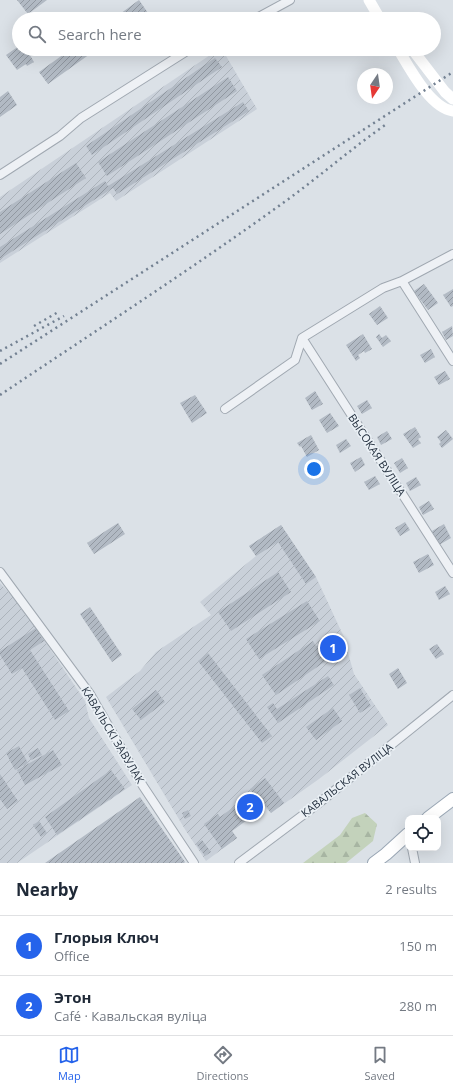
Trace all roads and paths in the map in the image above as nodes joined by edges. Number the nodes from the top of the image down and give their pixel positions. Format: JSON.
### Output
{"nodes":[{"id":1,"x":290,"y":0,"type":"edge"},
{"id":2,"x":370,"y":2,"type":"edge"},
{"id":3,"x":268,"y":12,"type":"edge"},
{"id":4,"x":376,"y":12,"type":"edge"},
{"id":5,"x":379,"y":12,"type":"edge"},
{"id":6,"x":179,"y":56,"type":"edge"},
{"id":7,"x":402,"y":56,"type":"edge"},
{"id":8,"x":417,"y":56,"type":"edge"},
{"id":9,"x":453,"y":99,"type":"edge"},
{"id":10,"x":453,"y":111,"type":"edge"},
{"id":11,"x":0,"y":174,"type":"edge"},
{"id":12,"x":453,"y":254,"type":"edge"},
{"id":13,"x":402,"y":281,"type":"junction"},
{"id":14,"x":302,"y":338,"type":"junction"},
{"id":15,"x":453,"y":361,"type":"edge"},
{"id":16,"x":225,"y":409,"type":"dead end"},
{"id":17,"x":0,"y":572,"type":"edge"},
{"id":18,"x":453,"y":573,"type":"edge"},
{"id":19,"x":453,"y":695,"type":"edge"},
{"id":20,"x":453,"y":799,"type":"edge"},
{"id":21,"x":432,"y":815,"type":"edge"},
{"id":22,"x":405,"y":837,"type":"edge"},
{"id":23,"x":413,"y":851,"type":"edge"},
{"id":24,"x":194,"y":863,"type":"edge"},
{"id":25,"x":239,"y":863,"type":"edge"},
{"id":26,"x":374,"y":863,"type":"edge"},
{"id":27,"x":415,"y":863,"type":"edge"}],
"edges":[{"from":1,"to":3,"type":"street"},
{"from":2,"to":4,"type":"main road"},
{"from":2,"to":5,"type":"main road"},
{"from":6,"to":11,"type":"street"},
{"from":7,"to":10,"type":"main road"},
{"from":8,"to":9,"type":"main road"},
{"from":12,"to":13,"type":"street"},
{"from":13,"to":14,"type":"street"},
{"from":13,"to":15,"type":"street"},
{"from":14,"to":16,"type":"street"},
{"from":14,"to":18,"type":"street","name":"ВЫСОКАЯ ВУЛІЦА"},
{"from":17,"to":24,"type":"street","name":"КАВАЛЬСКІ ЗАВУЛАК"},
{"from":19,"to":25,"type":"street","name":"КАВАЛЬСКАЯ ВУЛІЦА"},
{"from":20,"to":21,"type":"main road"},
{"from":22,"to":26,"type":"main road"},
{"from":23,"to":27,"type":"street"}]}
